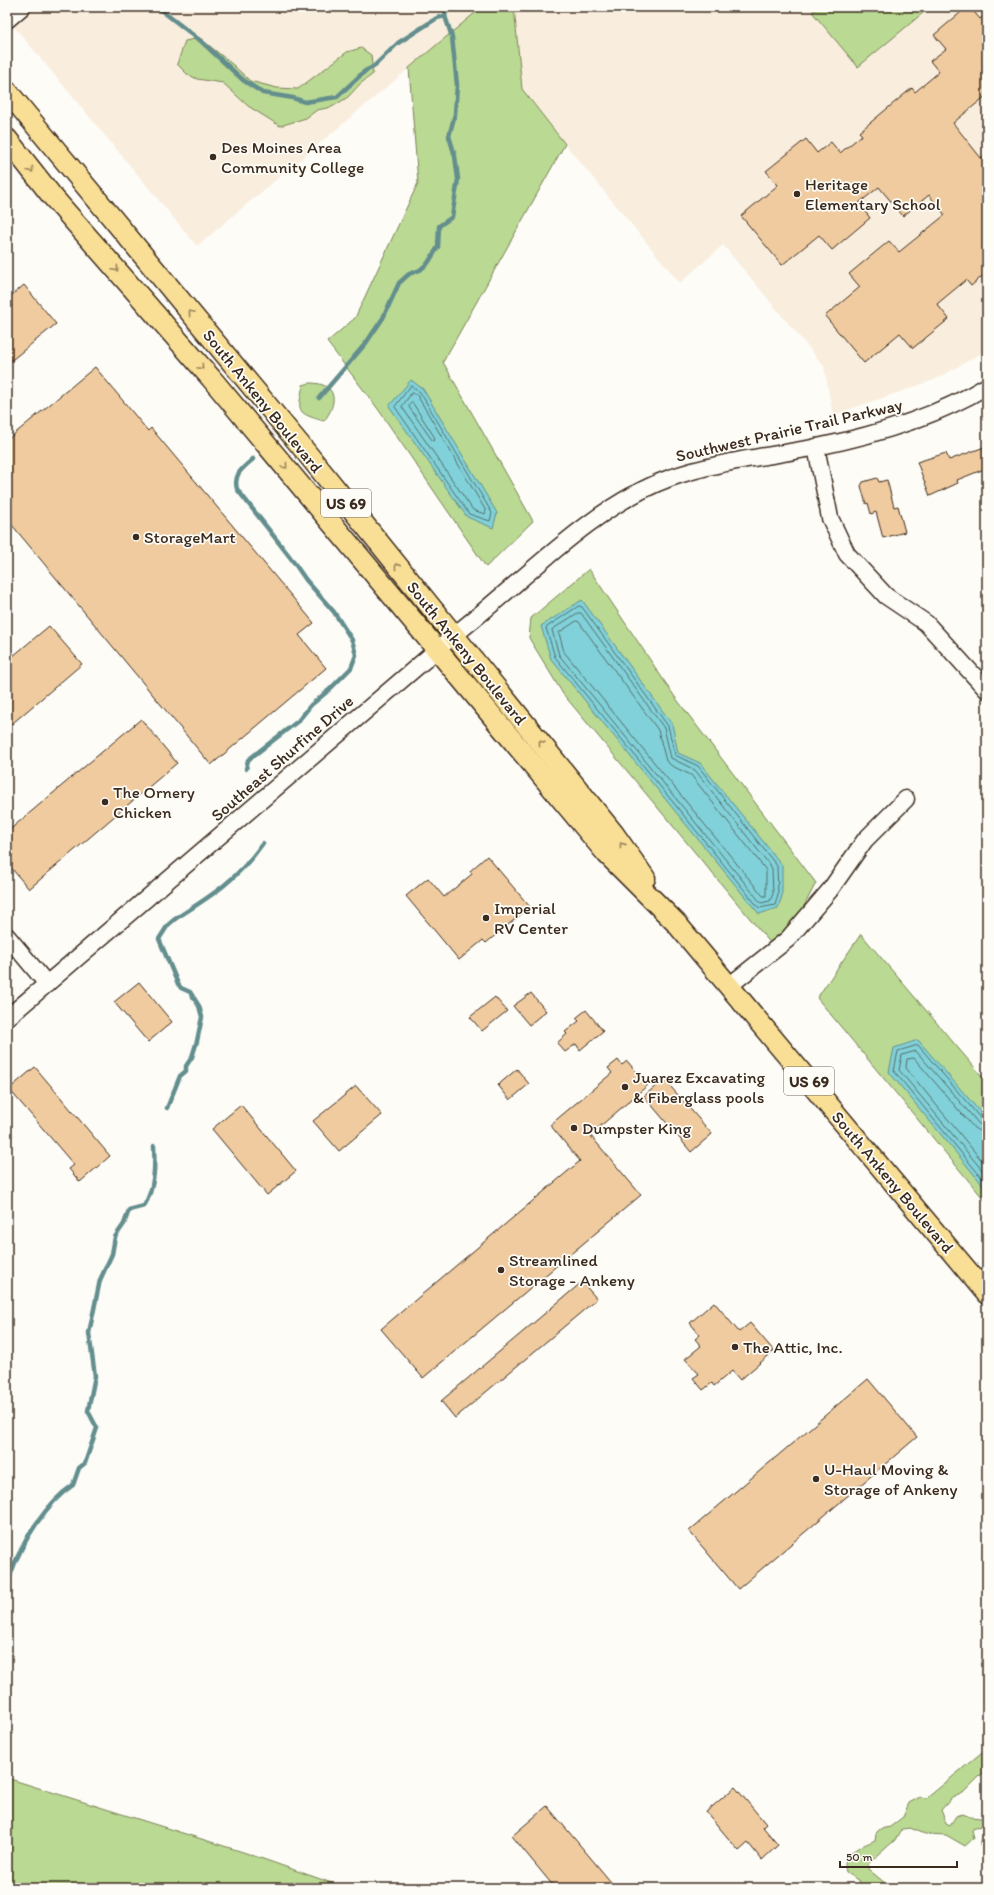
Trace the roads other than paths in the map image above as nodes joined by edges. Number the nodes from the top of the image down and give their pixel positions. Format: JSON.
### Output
{"nodes":[{"id":1,"x":22,"y":7,"type":"edge"},
{"id":2,"x":7,"y":20,"type":"edge"},
{"id":3,"x":7,"y":91,"type":"edge"},
{"id":4,"x":7,"y":139,"type":"edge"},
{"id":5,"x":987,"y":386,"type":"edge"},
{"id":6,"x":816,"y":447,"type":"junction"},
{"id":7,"x":453,"y":636,"type":"junction"},
{"id":8,"x":438,"y":649,"type":"junction"},
{"id":9,"x":987,"y":690,"type":"edge"},
{"id":10,"x":906,"y":799,"type":"dead end"},
{"id":11,"x":676,"y":923,"type":"junction"},
{"id":12,"x":7,"y":936,"type":"edge"},
{"id":13,"x":47,"y":984,"type":"junction"},
{"id":14,"x":729,"y":986,"type":"junction"},
{"id":15,"x":7,"y":1018,"type":"edge"},
{"id":16,"x":987,"y":1294,"type":"edge"}],
"edges":[{"from":1,"to":2,"type":"street"},
{"from":7,"to":3,"type":"main road","name":"South Ankeny Boulevard","number":"US 69","one_way":true},
{"from":4,"to":8,"type":"main road","name":"South Ankeny Boulevard","number":"US 69","one_way":true},
{"from":5,"to":6,"type":"street","name":"Southwest Prairie Trail Parkway"},
{"from":6,"to":7,"type":"street","name":"Southwest Prairie Trail Parkway"},
{"from":6,"to":9,"type":"street"},
{"from":7,"to":8,"type":"street","name":"Southeast Shurfine Drive"},
{"from":11,"to":7,"type":"main road","name":"South Ankeny Boulevard","number":"US 69","one_way":true},
{"from":8,"to":11,"type":"main road","name":"South Ankeny Boulevard","number":"US 69"},
{"from":8,"to":13,"type":"street","name":"Southeast Shurfine Drive"},
{"from":10,"to":14,"type":"street"},
{"from":11,"to":14,"type":"main road","name":"South Ankeny Boulevard","number":"US 69"},
{"from":12,"to":13,"type":"street"},
{"from":13,"to":15,"type":"street","name":"Southeast Shurfine Drive"},
{"from":14,"to":16,"type":"main road","name":"South Ankeny Boulevard","number":"US 69"}]}
